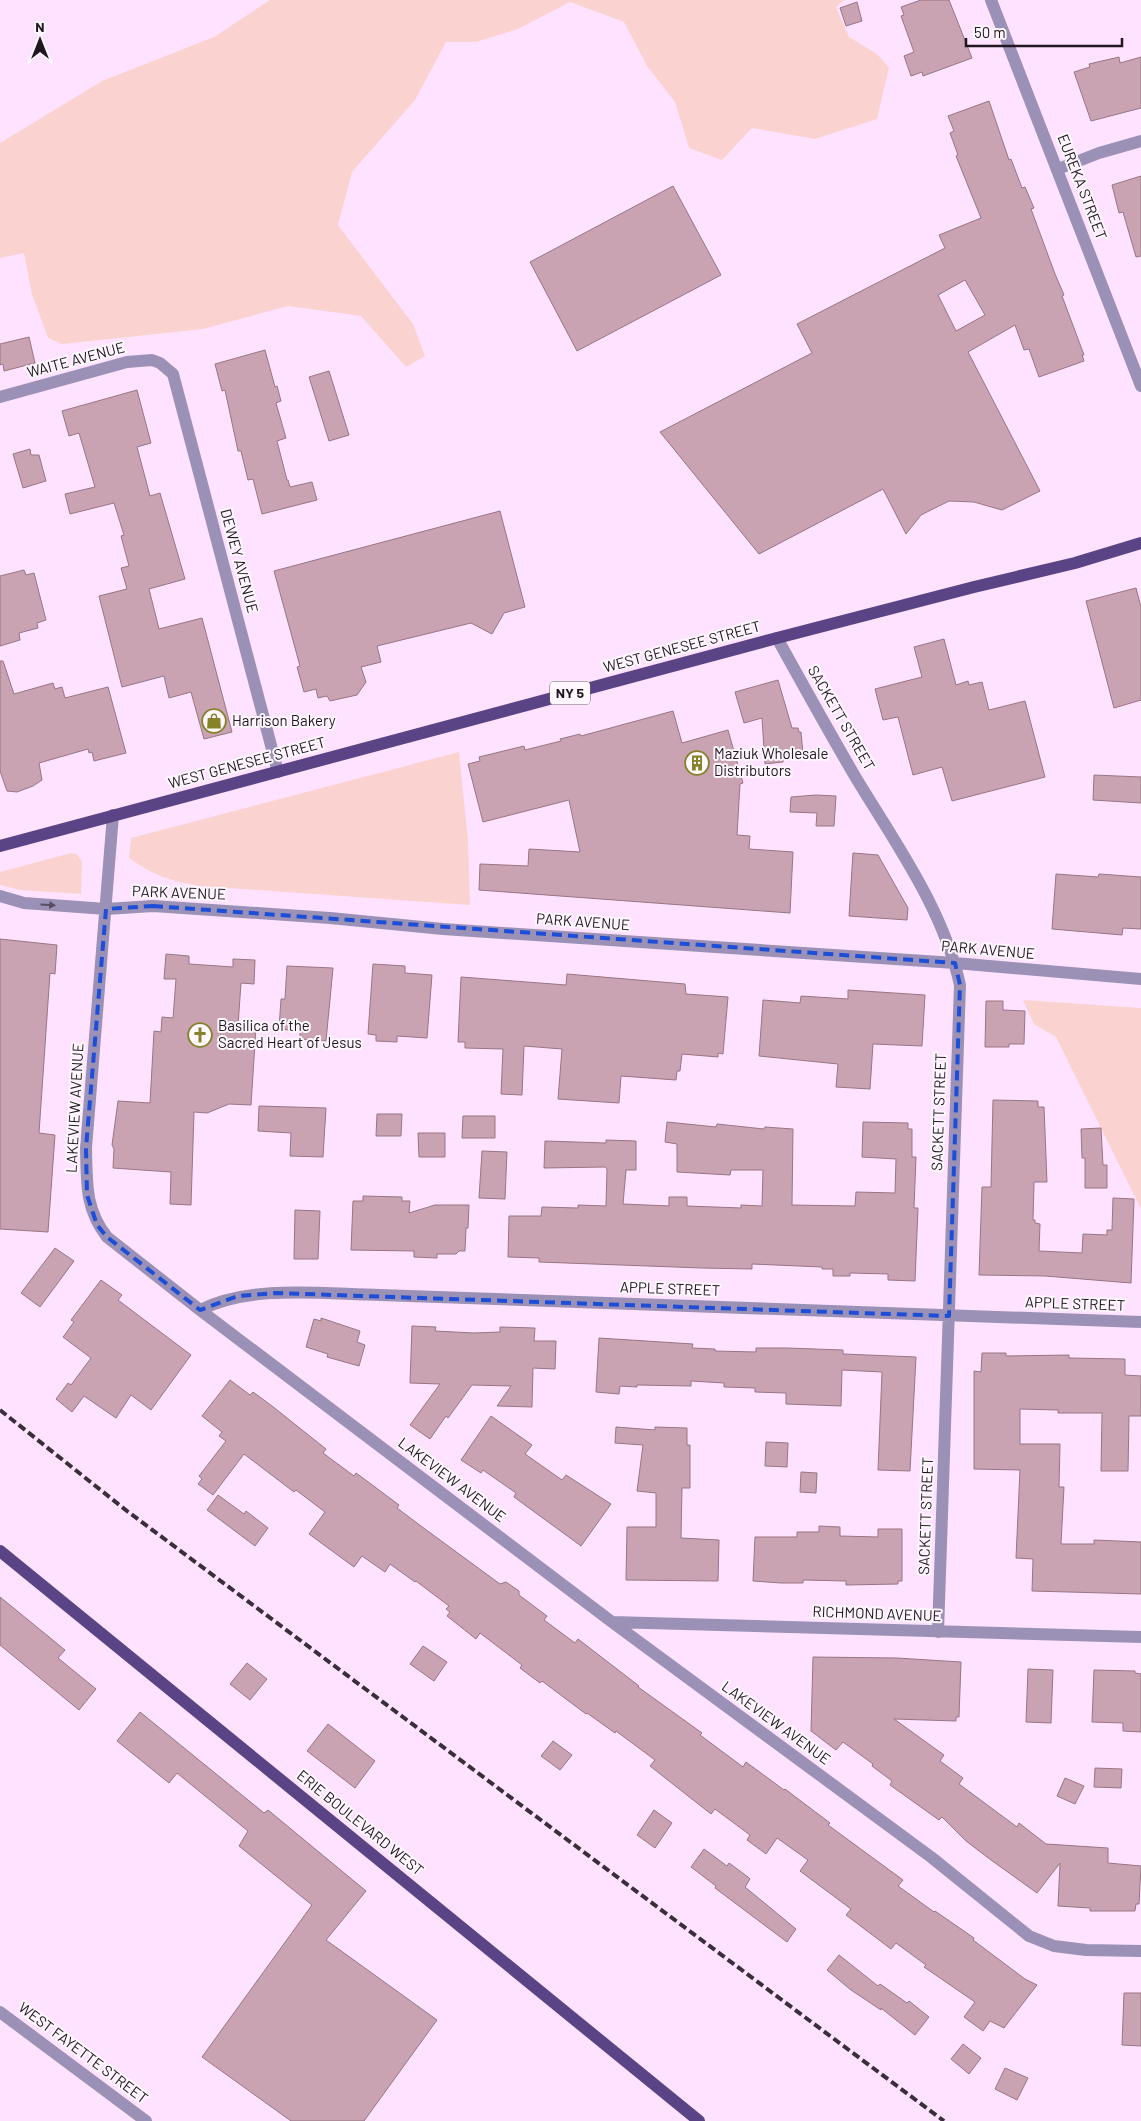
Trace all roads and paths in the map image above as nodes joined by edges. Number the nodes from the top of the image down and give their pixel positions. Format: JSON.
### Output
{"nodes":[{"id":1,"x":991,"y":0,"type":"edge"},
{"id":2,"x":1141,"y":141,"type":"edge"},
{"id":3,"x":1058,"y":169,"type":"junction"},
{"id":4,"x":160,"y":363,"type":"joint"},
{"id":5,"x":1141,"y":386,"type":"edge"},
{"id":6,"x":0,"y":397,"type":"edge"},
{"id":7,"x":1141,"y":543,"type":"edge"},
{"id":8,"x":777,"y":638,"type":"junction"},
{"id":9,"x":278,"y":772,"type":"junction"},
{"id":10,"x":113,"y":815,"type":"junction"},
{"id":11,"x":0,"y":846,"type":"edge"},
{"id":12,"x":0,"y":896,"type":"edge"},
{"id":13,"x":0,"y":902,"type":"edge"},
{"id":14,"x":24,"y":903,"type":"junction"},
{"id":15,"x":106,"y":909,"type":"junction"},
{"id":16,"x":955,"y":964,"type":"junction"},
{"id":17,"x":1141,"y":979,"type":"edge"},
{"id":18,"x":200,"y":1310,"type":"junction"},
{"id":19,"x":949,"y":1316,"type":"junction"},
{"id":20,"x":1141,"y":1322,"type":"edge"},
{"id":21,"x":0,"y":1551,"type":"edge"},
{"id":22,"x":612,"y":1622,"type":"junction"},
{"id":23,"x":938,"y":1632,"type":"junction"},
{"id":24,"x":1141,"y":1638,"type":"edge"},
{"id":25,"x":1141,"y":1951,"type":"edge"},
{"id":26,"x":0,"y":2012,"type":"edge"},
{"id":27,"x":146,"y":2121,"type":"edge"},
{"id":28,"x":699,"y":2121,"type":"edge"}],
"edges":[{"from":1,"to":3,"type":"street","name":"EUREKA STREET"},
{"from":2,"to":3,"type":"street"},
{"from":3,"to":5,"type":"street","name":"EUREKA STREET"},
{"from":4,"to":6,"type":"street","name":"WAITE AVENUE"},
{"from":4,"to":9,"type":"street","name":"DEWEY AVENUE"},
{"from":7,"to":8,"type":"main road","name":"WEST GENESEE STREET","number":"NY 5"},
{"from":8,"to":9,"type":"main road","name":"WEST GENESEE STREET","number":"NY 5"},
{"from":8,"to":16,"type":"street","name":"SACKETT STREET"},
{"from":9,"to":10,"type":"main road","name":"WEST GENESEE STREET","number":"NY 5"},
{"from":10,"to":11,"type":"main road","name":"WEST GENESEE STREET","number":"NY 5"},
{"from":10,"to":15,"type":"street","name":"LAKEVIEW AVENUE"},
{"from":12,"to":14,"type":"street","name":"PARK AVENUE"},
{"from":13,"to":14,"type":"street","name":"PARK AVENUE"},
{"from":14,"to":15,"type":"street","name":"PARK AVENUE","one_way":true},
{"from":15,"to":16,"type":"street","name":"PARK AVENUE"},
{"from":15,"to":18,"type":"street","name":"LAKEVIEW AVENUE"},
{"from":16,"to":17,"type":"street","name":"PARK AVENUE"},
{"from":16,"to":19,"type":"street","name":"SACKETT STREET"},
{"from":18,"to":19,"type":"street","name":"APPLE STREET"},
{"from":18,"to":22,"type":"street","name":"LAKEVIEW AVENUE"},
{"from":19,"to":20,"type":"street","name":"APPLE STREET"},
{"from":19,"to":23,"type":"street","name":"SACKETT STREET"},
{"from":21,"to":28,"type":"main road","name":"ERIE BOULEVARD WEST"},
{"from":22,"to":23,"type":"street","name":"RICHMOND AVENUE"},
{"from":22,"to":25,"type":"street","name":"LAKEVIEW AVENUE"},
{"from":23,"to":24,"type":"street","name":"RICHMOND AVENUE"},
{"from":26,"to":27,"type":"street","name":"WEST FAYETTE STREET"}]}
